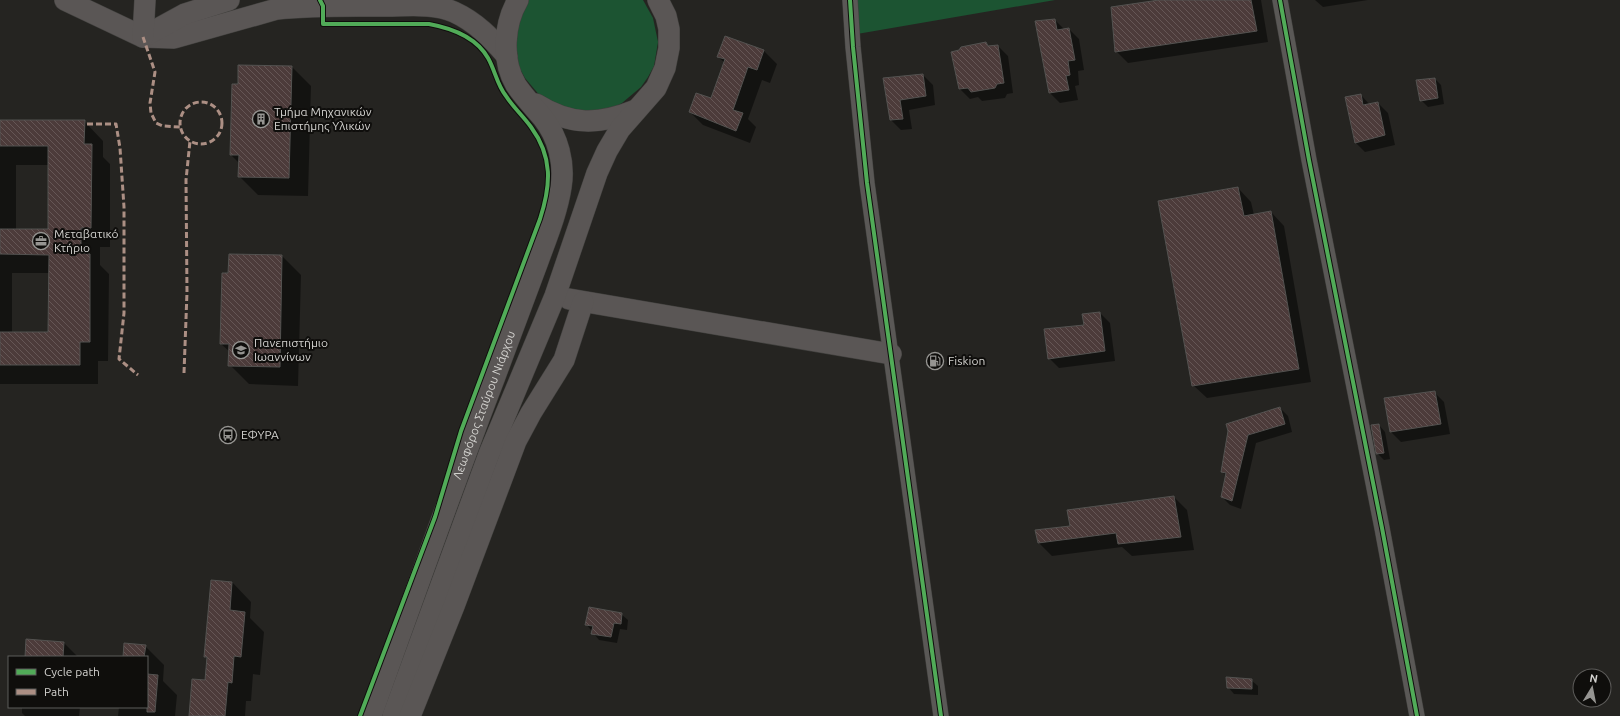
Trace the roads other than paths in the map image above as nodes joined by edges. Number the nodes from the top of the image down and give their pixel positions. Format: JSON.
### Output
{"nodes":[{"id":1,"x":65,"y":0,"type":"edge"},
{"id":2,"x":145,"y":0,"type":"edge"},
{"id":3,"x":229,"y":0,"type":"edge"},
{"id":4,"x":518,"y":0,"type":"edge"},
{"id":5,"x":850,"y":0,"type":"edge"},
{"id":6,"x":1280,"y":0,"type":"edge"},
{"id":7,"x":664,"y":5,"type":"edge"},
{"id":8,"x":142,"y":37,"type":"junction"},
{"id":9,"x":507,"y":56,"type":"junction"},
{"id":10,"x":526,"y":98,"type":"junction"},
{"id":11,"x":636,"y":110,"type":"junction"},
{"id":12,"x":555,"y":296,"type":"junction"},
{"id":13,"x":583,"y":302,"type":"junction"},
{"id":14,"x":891,"y":354,"type":"junction"},
{"id":15,"x":371,"y":716,"type":"edge"},
{"id":16,"x":393,"y":716,"type":"edge"},
{"id":17,"x":410,"y":716,"type":"edge"},
{"id":18,"x":941,"y":716,"type":"edge"},
{"id":19,"x":1417,"y":716,"type":"edge"}],
"edges":[{"from":1,"to":8,"type":"main road"},
{"from":2,"to":8,"type":"main road"},
{"from":3,"to":8,"type":"main road"},
{"from":4,"to":9,"type":"main road","name":"Λεωφόρος Σταύρου Νιάρχου"},
{"from":5,"to":14,"type":"street"},
{"from":6,"to":19,"type":"street"},
{"from":7,"to":11,"type":"main road","name":"Λεωφόρος Σταύρου Νιάρχου"},
{"from":8,"to":9,"type":"main road"},
{"from":9,"to":10,"type":"main road","name":"Λεωφόρος Σταύρου Νιάρχου"},
{"from":10,"to":11,"type":"main road","name":"Λεωφόρος Σταύρου Νιάρχου"},
{"from":10,"to":15,"type":"main road","name":"Λεωφόρος Σταύρου Νιάρχου"},
{"from":11,"to":12,"type":"main road","name":"Λεωφόρος Σταύρου Νιάρχου"},
{"from":12,"to":13,"type":"main road"},
{"from":12,"to":16,"type":"main road","name":"Λεωφόρος Σταύρου Νιάρχου"},
{"from":13,"to":14,"type":"main road"},
{"from":13,"to":17,"type":"main road"},
{"from":14,"to":18,"type":"street"}]}
